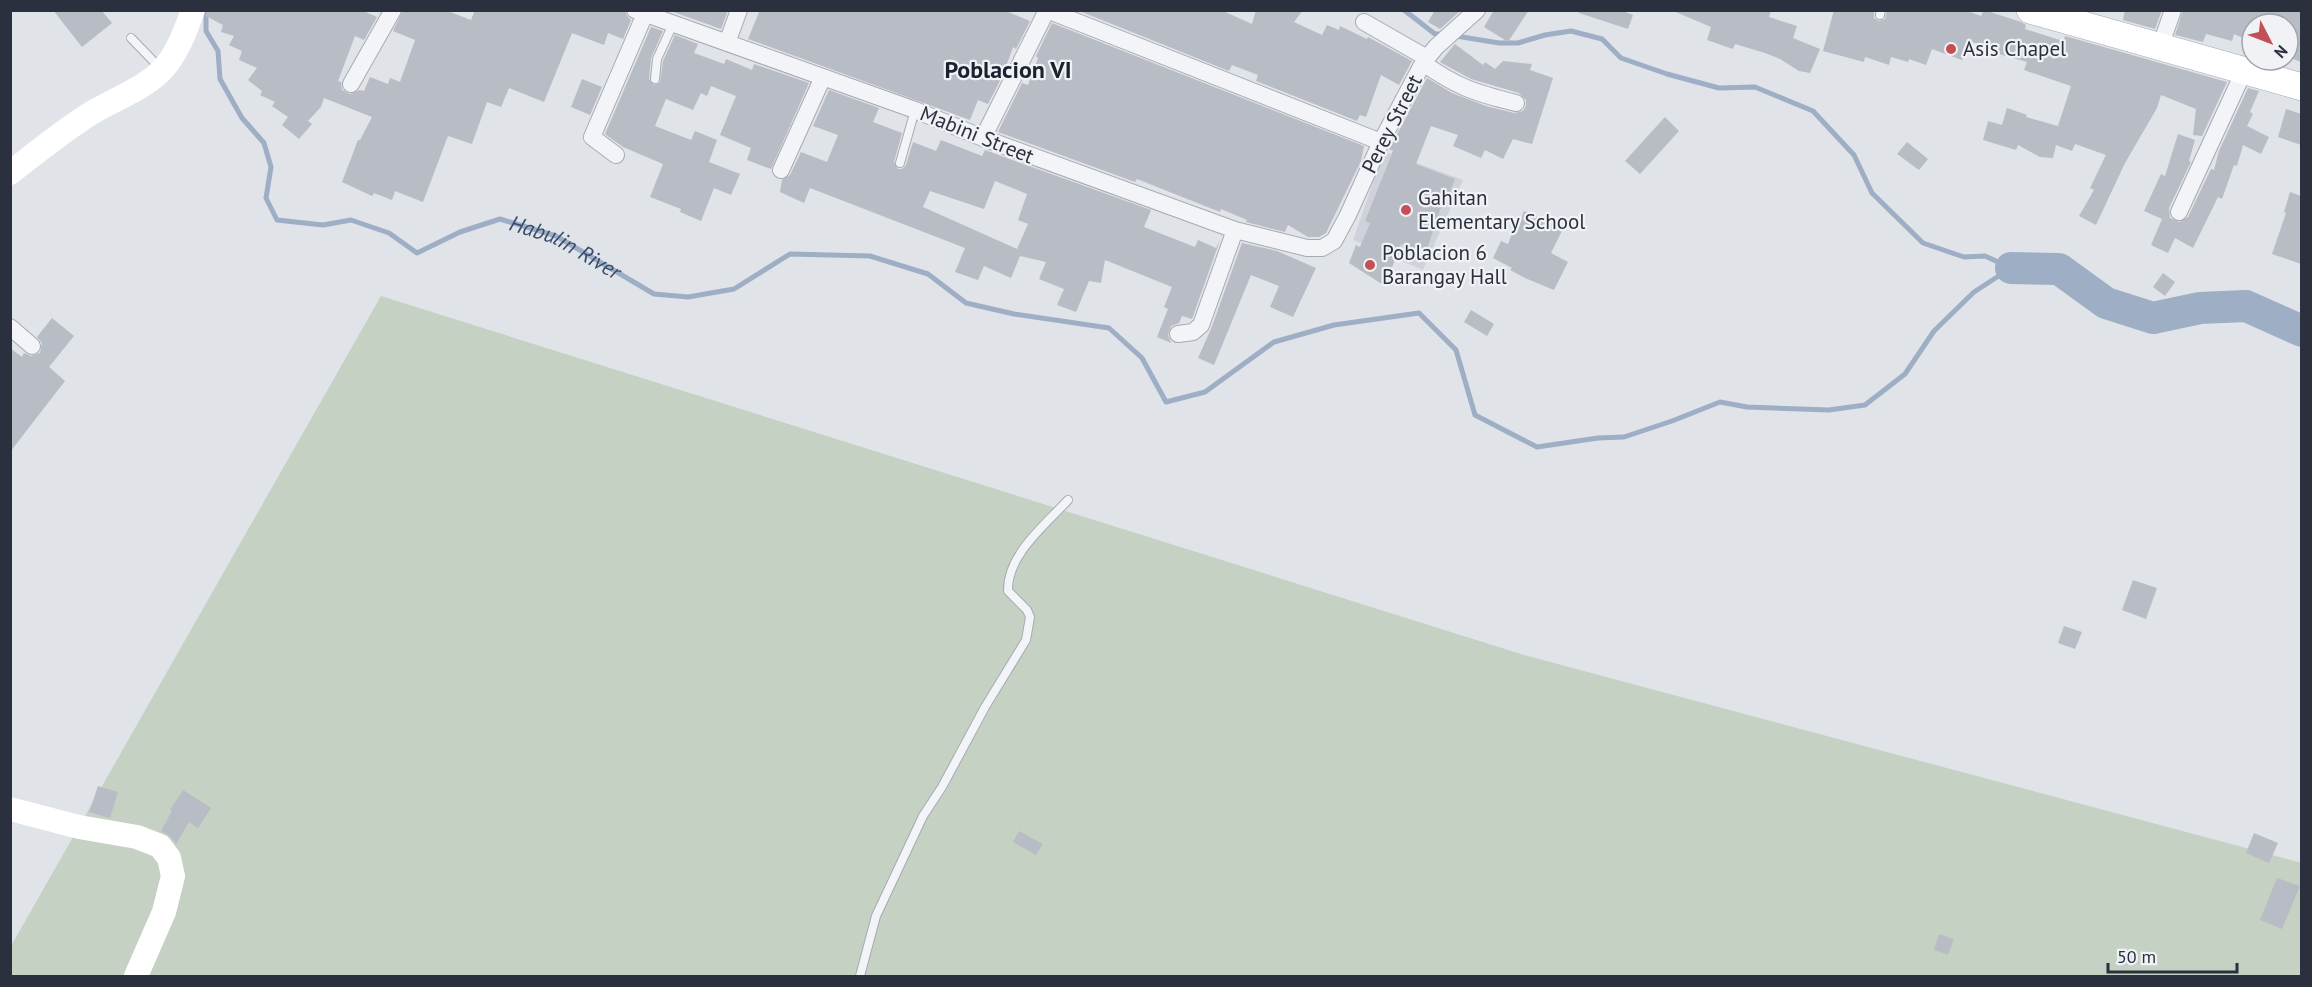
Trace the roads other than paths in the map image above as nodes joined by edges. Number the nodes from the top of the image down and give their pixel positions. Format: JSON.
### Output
{"nodes":[{"id":1,"x":393,"y":10,"type":"edge"},
{"id":2,"x":739,"y":10,"type":"edge"},
{"id":3,"x":1047,"y":10,"type":"edge"},
{"id":4,"x":1477,"y":10,"type":"edge"},
{"id":5,"x":2030,"y":10,"type":"edge"},
{"id":6,"x":2173,"y":10,"type":"edge"},
{"id":7,"x":640,"y":12,"type":"edge"},
{"id":8,"x":192,"y":14,"type":"edge"},
{"id":9,"x":1364,"y":22,"type":"dead end"},
{"id":10,"x":673,"y":24,"type":"junction"},
{"id":11,"x":132,"y":39,"type":"dead end"},
{"id":12,"x":727,"y":43,"type":"junction"},
{"id":13,"x":2160,"y":47,"type":"junction"},
{"id":14,"x":1429,"y":56,"type":"junction"},
{"id":15,"x":162,"y":70,"type":"junction"},
{"id":16,"x":2240,"y":70,"type":"edge"},
{"id":17,"x":2244,"y":72,"type":"edge"},
{"id":18,"x":2248,"y":72,"type":"edge"},
{"id":19,"x":823,"y":77,"type":"junction"},
{"id":20,"x":655,"y":79,"type":"dead end"},
{"id":21,"x":351,"y":84,"type":"dead end"},
{"id":22,"x":2301,"y":87,"type":"edge"},
{"id":23,"x":1516,"y":103,"type":"dead end"},
{"id":24,"x":915,"y":110,"type":"junction"},
{"id":25,"x":982,"y":138,"type":"junction"},
{"id":26,"x":1381,"y":142,"type":"junction"},
{"id":27,"x":616,"y":155,"type":"dead end"},
{"id":28,"x":900,"y":163,"type":"dead end"},
{"id":29,"x":781,"y":170,"type":"dead end"},
{"id":30,"x":10,"y":173,"type":"edge"},
{"id":31,"x":2179,"y":212,"type":"dead end"},
{"id":32,"x":1235,"y":230,"type":"junction"},
{"id":33,"x":1322,"y":248,"type":"joint"},
{"id":34,"x":10,"y":327,"type":"edge"},
{"id":35,"x":1178,"y":334,"type":"dead end"},
{"id":36,"x":32,"y":346,"type":"dead end"},
{"id":37,"x":1068,"y":500,"type":"dead end"},
{"id":38,"x":10,"y":808,"type":"edge"},
{"id":39,"x":136,"y":976,"type":"edge"},
{"id":40,"x":860,"y":976,"type":"edge"}],
"edges":[{"from":1,"to":21,"type":"street"},
{"from":2,"to":12,"type":"street"},
{"from":3,"to":25,"type":"street"},
{"from":3,"to":26,"type":"street"},
{"from":4,"to":14,"type":"street","name":"Perey Street"},
{"from":5,"to":13,"type":"main road"},
{"from":6,"to":13,"type":"street"},
{"from":7,"to":10,"type":"street","name":"Mabini Street"},
{"from":7,"to":27,"type":"street"},
{"from":8,"to":15,"type":"street"},
{"from":9,"to":14,"type":"street"},
{"from":10,"to":12,"type":"street","name":"Mabini Street"},
{"from":10,"to":20,"type":"lane"},
{"from":11,"to":15,"type":"lane"},
{"from":12,"to":19,"type":"street","name":"Mabini Street"},
{"from":13,"to":16,"type":"main road"},
{"from":14,"to":23,"type":"street"},
{"from":14,"to":26,"type":"street","name":"Perey Street"},
{"from":15,"to":30,"type":"street"},
{"from":17,"to":31,"type":"street"},
{"from":18,"to":22,"type":"main road"},
{"from":19,"to":24,"type":"street","name":"Mabini Street"},
{"from":19,"to":29,"type":"street"},
{"from":24,"to":25,"type":"street","name":"Mabini Street"},
{"from":24,"to":28,"type":"lane"},
{"from":25,"to":32,"type":"street","name":"Mabini Street"},
{"from":26,"to":33,"type":"street","name":"Perey Street"},
{"from":32,"to":33,"type":"street","name":"Mabini Street"},
{"from":32,"to":35,"type":"street"},
{"from":34,"to":36,"type":"street"},
{"from":37,"to":40,"type":"lane"},
{"from":38,"to":39,"type":"street"}]}
